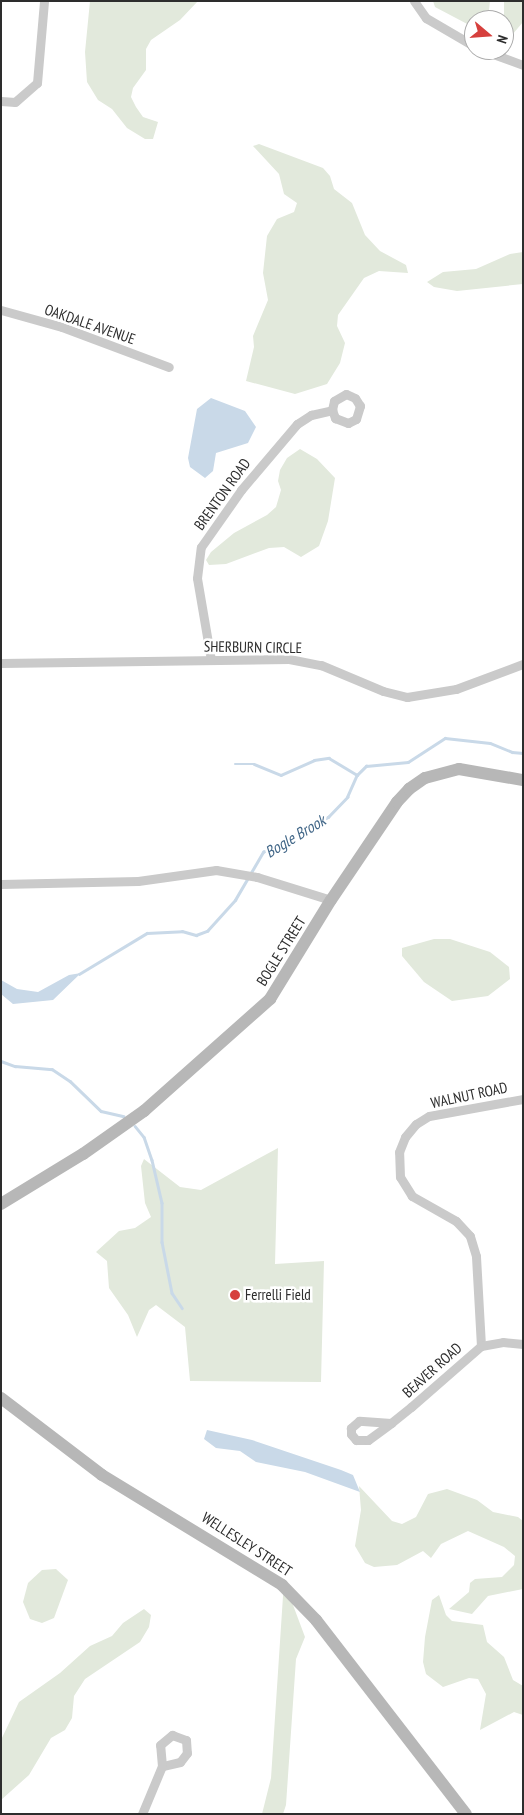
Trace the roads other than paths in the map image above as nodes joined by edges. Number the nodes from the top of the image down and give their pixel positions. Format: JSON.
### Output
{"nodes":[{"id":1,"x":44,"y":1,"type":"edge"},
{"id":2,"x":414,"y":1,"type":"edge"},
{"id":3,"x":464,"y":40,"type":"edge"},
{"id":4,"x":509,"y":60,"type":"edge"},
{"id":5,"x":523,"y":65,"type":"edge"},
{"id":6,"x":1,"y":101,"type":"edge"},
{"id":7,"x":1,"y":310,"type":"edge"},
{"id":8,"x":169,"y":367,"type":"dead end"},
{"id":9,"x":332,"y":410,"type":"dead end"},
{"id":10,"x":211,"y":660,"type":"junction"},
{"id":11,"x":1,"y":663,"type":"edge"},
{"id":12,"x":523,"y":664,"type":"edge"},
{"id":13,"x":523,"y":780,"type":"edge"},
{"id":14,"x":1,"y":884,"type":"edge"},
{"id":15,"x":331,"y":900,"type":"junction"},
{"id":16,"x":523,"y":1099,"type":"edge"},
{"id":17,"x":1,"y":1204,"type":"edge"},
{"id":18,"x":523,"y":1344,"type":"edge"},
{"id":19,"x":480,"y":1346,"type":"junction"},
{"id":20,"x":1,"y":1398,"type":"edge"},
{"id":21,"x":391,"y":1423,"type":"dead end"},
{"id":22,"x":162,"y":1766,"type":"dead end"},
{"id":23,"x":142,"y":1814,"type":"edge"},
{"id":24,"x":466,"y":1814,"type":"edge"}],
"edges":[{"from":1,"to":6,"type":"street"},
{"from":2,"to":3,"type":"street"},
{"from":4,"to":5,"type":"street"},
{"from":7,"to":8,"type":"street","name":"OAKDALE AVENUE"},
{"from":9,"to":10,"type":"street","name":"BRENTON ROAD"},
{"from":10,"to":11,"type":"street","name":"SHERBURN CIRCLE"},
{"from":10,"to":12,"type":"street","name":"SHERBURN CIRCLE"},
{"from":13,"to":15,"type":"street","name":"BOGLE STREET"},
{"from":14,"to":15,"type":"street"},
{"from":15,"to":17,"type":"street","name":"BOGLE STREET"},
{"from":16,"to":19,"type":"street","name":"WALNUT ROAD"},
{"from":18,"to":19,"type":"street","name":"BEAVER ROAD"},
{"from":19,"to":21,"type":"street","name":"BEAVER ROAD"},
{"from":20,"to":24,"type":"street","name":"WELLESLEY STREET"},
{"from":22,"to":23,"type":"street"}]}
